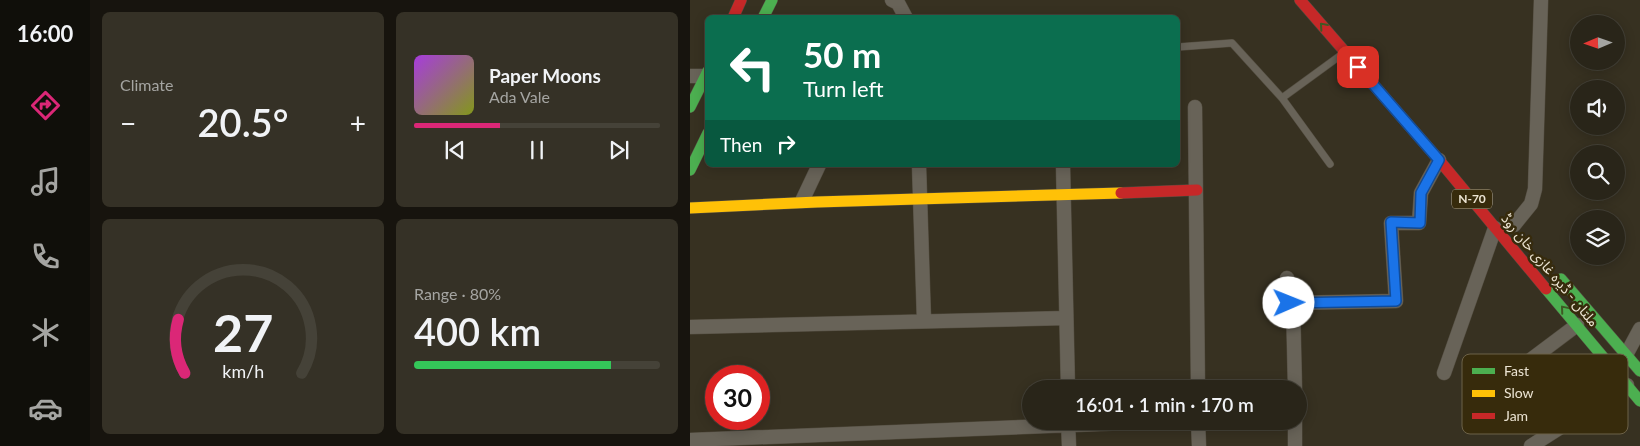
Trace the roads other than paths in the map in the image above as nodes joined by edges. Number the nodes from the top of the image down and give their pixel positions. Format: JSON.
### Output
{"nodes":[{"id":1,"x":741,"y":0,"type":"edge"},
{"id":2,"x":772,"y":0,"type":"edge"},
{"id":3,"x":1300,"y":0,"type":"edge"},
{"id":4,"x":1541,"y":0,"type":"edge"},
{"id":5,"x":896,"y":1,"type":"edge"},
{"id":6,"x":734,"y":15,"type":"edge"},
{"id":7,"x":764,"y":15,"type":"edge"},
{"id":8,"x":892,"y":15,"type":"edge"},
{"id":9,"x":904,"y":15,"type":"edge"},
{"id":10,"x":1180,"y":47,"type":"edge"},
{"id":11,"x":1346,"y":52,"type":"junction"},
{"id":12,"x":705,"y":74,"type":"edge"},
{"id":13,"x":690,"y":76,"type":"edge"},
{"id":14,"x":705,"y":78,"type":"edge"},
{"id":15,"x":1282,"y":98,"type":"junction"},
{"id":16,"x":690,"y":107,"type":"edge"},
{"id":17,"x":1195,"y":107,"type":"dead end"},
{"id":18,"x":705,"y":139,"type":"edge"},
{"id":19,"x":1445,"y":144,"type":"dead end"},
{"id":20,"x":1436,"y":157,"type":"junction"},
{"id":21,"x":1330,"y":164,"type":"dead end"},
{"id":22,"x":818,"y":167,"type":"edge"},
{"id":23,"x":919,"y":167,"type":"edge"},
{"id":24,"x":1063,"y":167,"type":"edge"},
{"id":25,"x":690,"y":170,"type":"edge"},
{"id":26,"x":1197,"y":190,"type":"junction"},
{"id":27,"x":1063,"y":196,"type":"junction"},
{"id":28,"x":920,"y":199,"type":"junction"},
{"id":29,"x":802,"y":202,"type":"junction"},
{"id":30,"x":690,"y":208,"type":"edge"},
{"id":31,"x":1514,"y":225,"type":"dead end"},
{"id":32,"x":1496,"y":228,"type":"junction"},
{"id":33,"x":1551,"y":268,"type":"dead end"},
{"id":34,"x":1287,"y":278,"type":"dead end"},
{"id":35,"x":1293,"y":303,"type":"junction"},
{"id":36,"x":1066,"y":318,"type":"junction"},
{"id":37,"x":924,"y":321,"type":"junction"},
{"id":38,"x":1576,"y":325,"type":"junction"},
{"id":39,"x":690,"y":327,"type":"edge"},
{"id":40,"x":1640,"y":329,"type":"edge"},
{"id":41,"x":1538,"y":354,"type":"edge"},
{"id":42,"x":1601,"y":354,"type":"edge"},
{"id":43,"x":1625,"y":354,"type":"edge"},
{"id":44,"x":1627,"y":354,"type":"edge"},
{"id":45,"x":1628,"y":357,"type":"edge"},
{"id":46,"x":1640,"y":371,"type":"edge"},
{"id":47,"x":1444,"y":373,"type":"dead end"},
{"id":48,"x":1068,"y":380,"type":"edge"},
{"id":49,"x":1198,"y":380,"type":"edge"},
{"id":50,"x":1294,"y":380,"type":"edge"},
{"id":51,"x":1628,"y":386,"type":"edge"},
{"id":52,"x":1640,"y":400,"type":"edge"},
{"id":53,"x":1022,"y":428,"type":"edge"},
{"id":54,"x":1068,"y":430,"type":"edge"},
{"id":55,"x":1198,"y":430,"type":"edge"},
{"id":56,"x":1295,"y":430,"type":"edge"},
{"id":57,"x":1550,"y":434,"type":"edge"},
{"id":58,"x":911,"y":439,"type":"edge"},
{"id":59,"x":690,"y":440,"type":"edge"},
{"id":60,"x":1069,"y":446,"type":"edge"},
{"id":61,"x":1199,"y":446,"type":"edge"},
{"id":62,"x":1295,"y":446,"type":"edge"},
{"id":63,"x":1531,"y":446,"type":"edge"}],
"edges":[{"from":1,"to":6,"type":"main road"},
{"from":2,"to":7,"type":"main road"},
{"from":11,"to":3,"type":"main road","name":"ملتان - ڈیرہ غازی خان روڈ","number":"N-70","one_way":true},
{"from":4,"to":31,"type":"street"},
{"from":5,"to":8,"type":"street"},
{"from":5,"to":9,"type":"street"},
{"from":10,"to":15,"type":"lane"},
{"from":11,"to":15,"type":"lane"},
{"from":11,"to":20,"type":"main road","name":"ملتان - ڈیرہ غازی خان روڈ","number":"N-70"},
{"from":12,"to":13,"type":"street"},
{"from":14,"to":16,"type":"main road"},
{"from":15,"to":21,"type":"lane"},
{"from":17,"to":26,"type":"street"},
{"from":18,"to":25,"type":"main road"},
{"from":19,"to":20,"type":"main road"},
{"from":20,"to":32,"type":"main road","name":"ملتان - ڈیرہ غازی خان روڈ","number":"N-70"},
{"from":20,"to":35,"type":"street"},
{"from":22,"to":29,"type":"street"},
{"from":23,"to":28,"type":"street"},
{"from":24,"to":27,"type":"street"},
{"from":26,"to":27,"type":"main road"},
{"from":26,"to":49,"type":"street"},
{"from":27,"to":28,"type":"main road"},
{"from":27,"to":36,"type":"street"},
{"from":28,"to":29,"type":"main road"},
{"from":28,"to":37,"type":"street"},
{"from":29,"to":30,"type":"main road"},
{"from":38,"to":32,"type":"main road","name":"ملتان - ڈیرہ غازی خان روڈ","number":"N-70","one_way":true},
{"from":32,"to":47,"type":"street"},
{"from":33,"to":43,"type":"main road","name":"ملتان - ڈیرہ غازی خان روڈ"},
{"from":34,"to":35,"type":"street"},
{"from":35,"to":50,"type":"street"},
{"from":36,"to":37,"type":"street"},
{"from":36,"to":48,"type":"street"},
{"from":37,"to":39,"type":"street"},
{"from":38,"to":41,"type":"street"},
{"from":38,"to":42,"type":"main road","name":"ملتان - ڈیرہ غازی خان روڈ","number":"N-70"},
{"from":40,"to":44,"type":"street"},
{"from":45,"to":46,"type":"main road","name":"ملتان - ڈیرہ غازی خان روڈ"},
{"from":51,"to":52,"type":"main road","name":"ملتان - ڈیرہ غازی خان روڈ","number":"N-70"},
{"from":53,"to":58,"type":"street"},
{"from":54,"to":60,"type":"street"},
{"from":55,"to":61,"type":"street"},
{"from":56,"to":62,"type":"street"},
{"from":57,"to":63,"type":"street"},
{"from":58,"to":59,"type":"street"}]}
